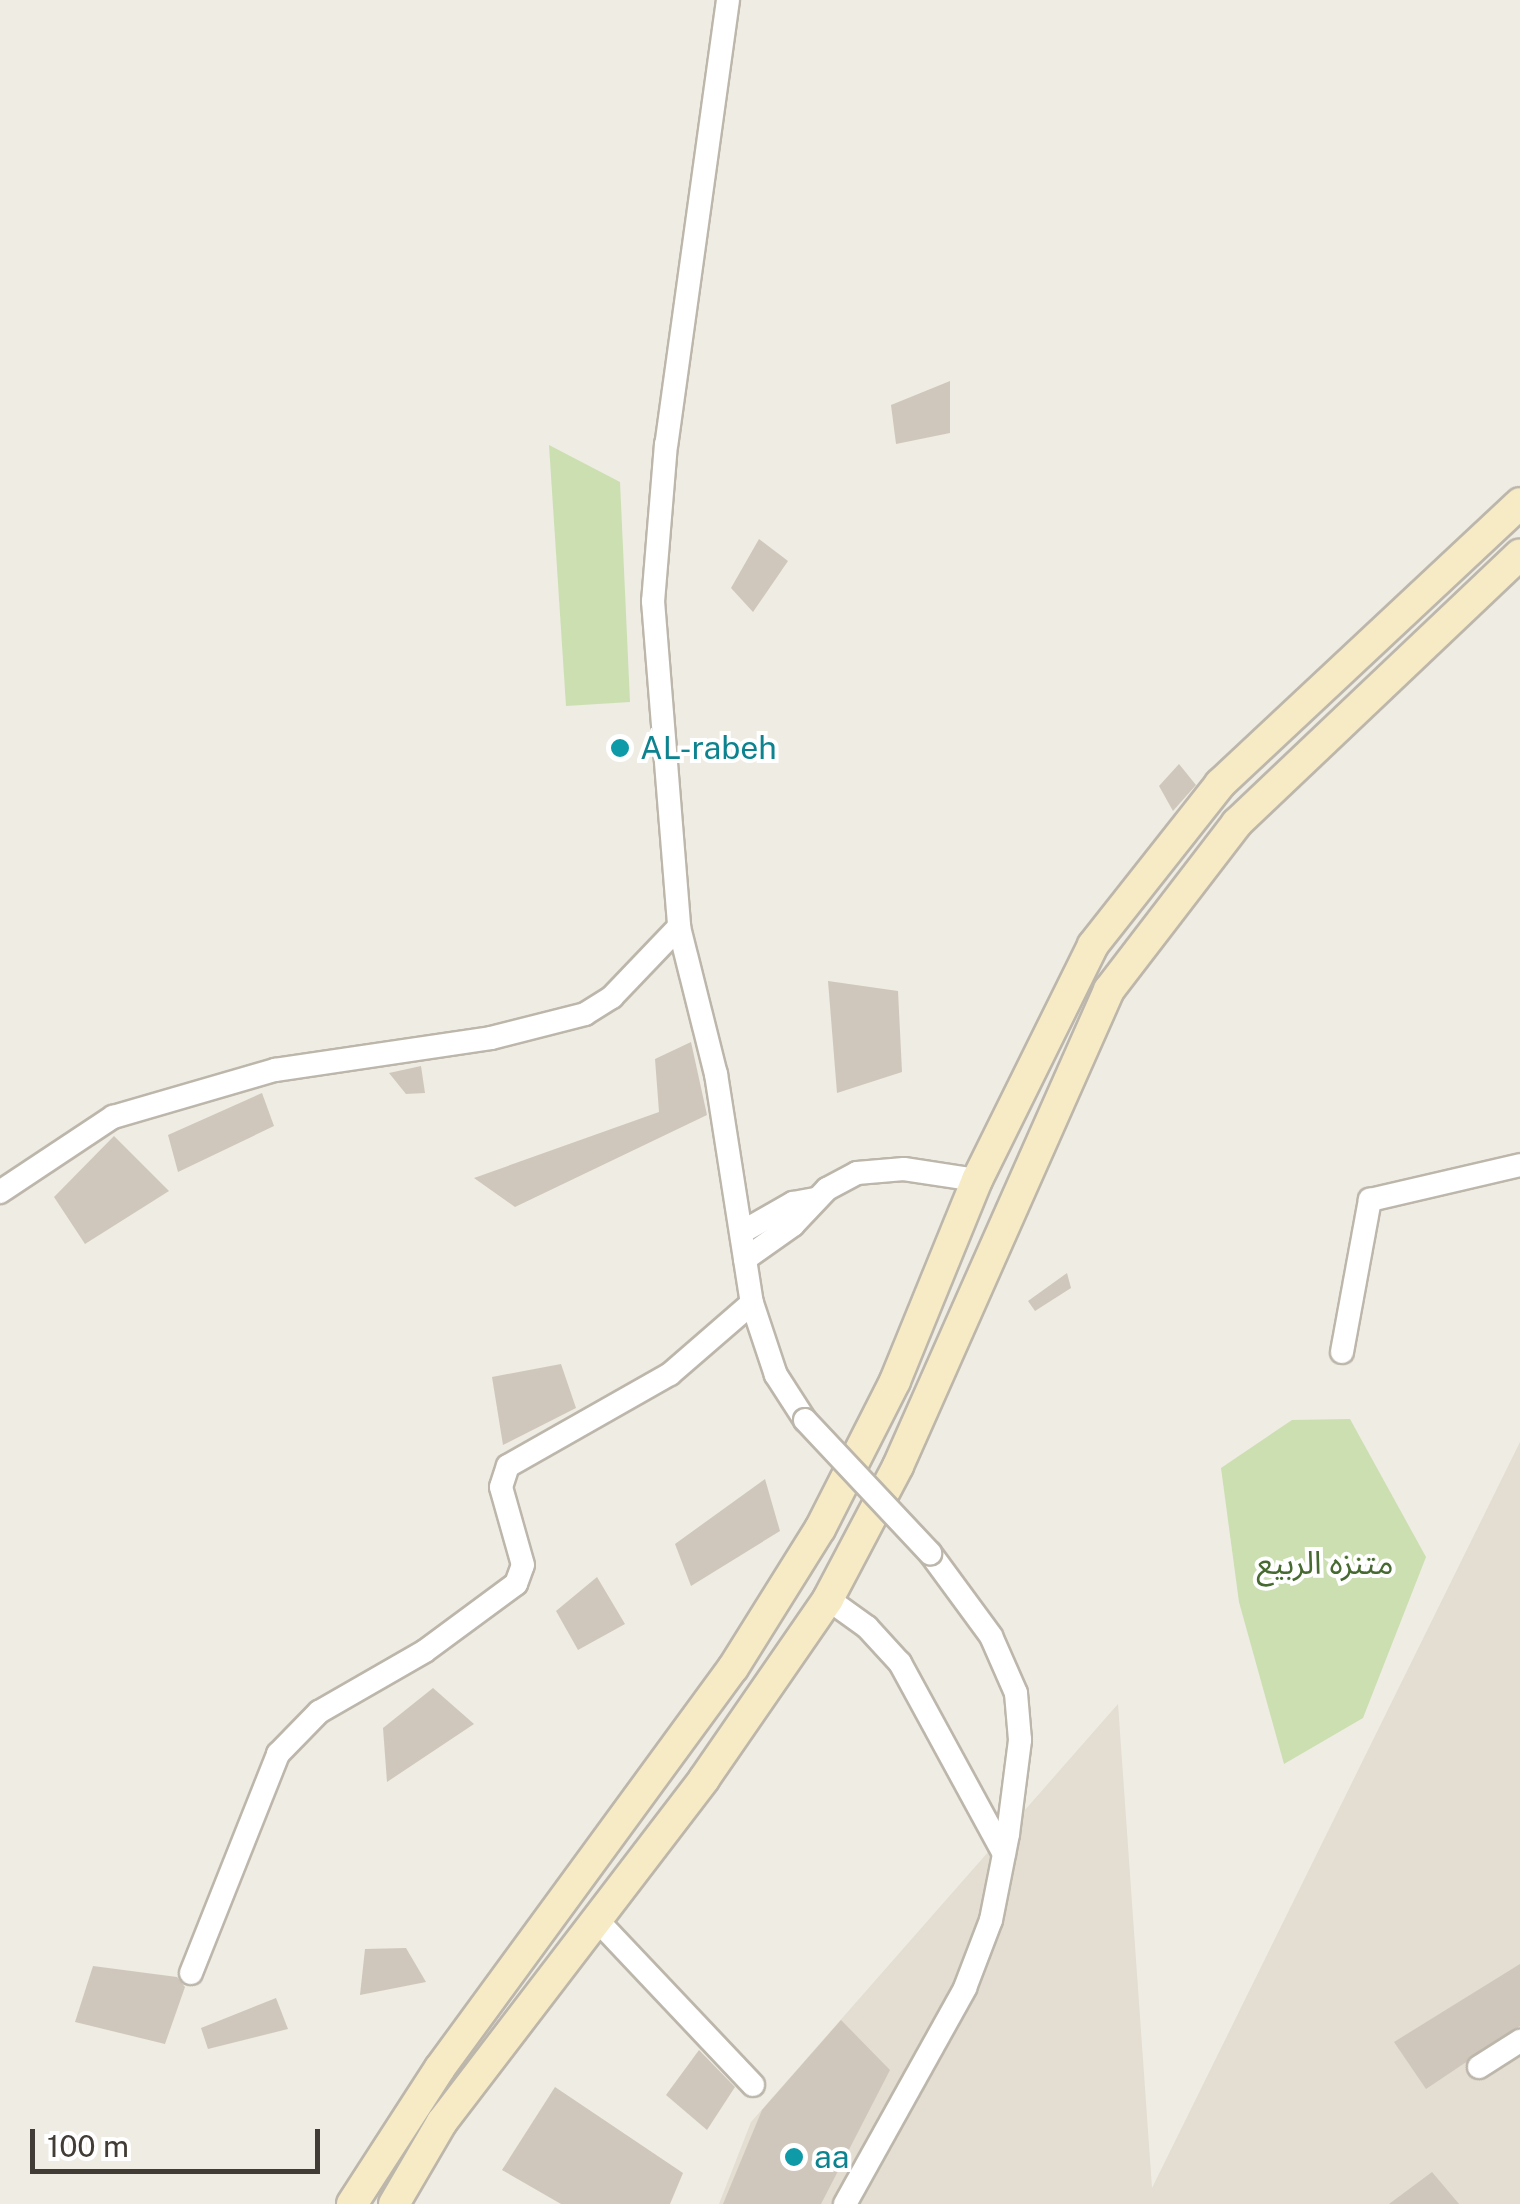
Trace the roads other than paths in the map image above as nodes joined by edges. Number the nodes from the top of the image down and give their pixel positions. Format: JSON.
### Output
{"nodes":[{"id":1,"x":728,"y":0,"type":"edge"},
{"id":2,"x":1520,"y":503,"type":"edge"},
{"id":3,"x":1520,"y":554,"type":"edge"},
{"id":4,"x":1263,"y":742,"type":"junction"},
{"id":5,"x":1295,"y":771,"type":"junction"},
{"id":6,"x":679,"y":927,"type":"junction"},
{"id":7,"x":1520,"y":1165,"type":"edge"},
{"id":8,"x":977,"y":1180,"type":"junction"},
{"id":9,"x":0,"y":1192,"type":"edge"},
{"id":10,"x":815,"y":1200,"type":"junction"},
{"id":11,"x":742,"y":1232,"type":"junction"},
{"id":12,"x":746,"y":1259,"type":"junction"},
{"id":13,"x":752,"y":1302,"type":"junction"},
{"id":14,"x":1342,"y":1352,"type":"dead end"},
{"id":15,"x":828,"y":1599,"type":"junction"},
{"id":16,"x":1005,"y":1857,"type":"junction"},
{"id":17,"x":597,"y":1920,"type":"junction"},
{"id":18,"x":190,"y":1972,"type":"dead end"},
{"id":19,"x":1520,"y":2041,"type":"edge"},
{"id":20,"x":1479,"y":2067,"type":"dead end"},
{"id":21,"x":754,"y":2086,"type":"dead end"},
{"id":22,"x":352,"y":2204,"type":"edge"},
{"id":23,"x":394,"y":2204,"type":"edge"},
{"id":24,"x":845,"y":2204,"type":"edge"}],
"edges":[{"from":1,"to":6,"type":"street"},
{"from":2,"to":4,"type":"main road"},
{"from":3,"to":5,"type":"main road"},
{"from":4,"to":5,"type":"main road"},
{"from":4,"to":8,"type":"main road"},
{"from":5,"to":15,"type":"main road"},
{"from":6,"to":9,"type":"street"},
{"from":6,"to":11,"type":"street"},
{"from":7,"to":14,"type":"street"},
{"from":8,"to":10,"type":"street"},
{"from":8,"to":22,"type":"main road"},
{"from":10,"to":11,"type":"street"},
{"from":10,"to":12,"type":"street"},
{"from":11,"to":12,"type":"street"},
{"from":12,"to":13,"type":"street"},
{"from":13,"to":16,"type":"street","bridge":true},
{"from":13,"to":18,"type":"street"},
{"from":15,"to":16,"type":"street"},
{"from":15,"to":17,"type":"main road"},
{"from":16,"to":24,"type":"street"},
{"from":17,"to":21,"type":"street"},
{"from":17,"to":23,"type":"main road"},
{"from":19,"to":20,"type":"street"}]}
